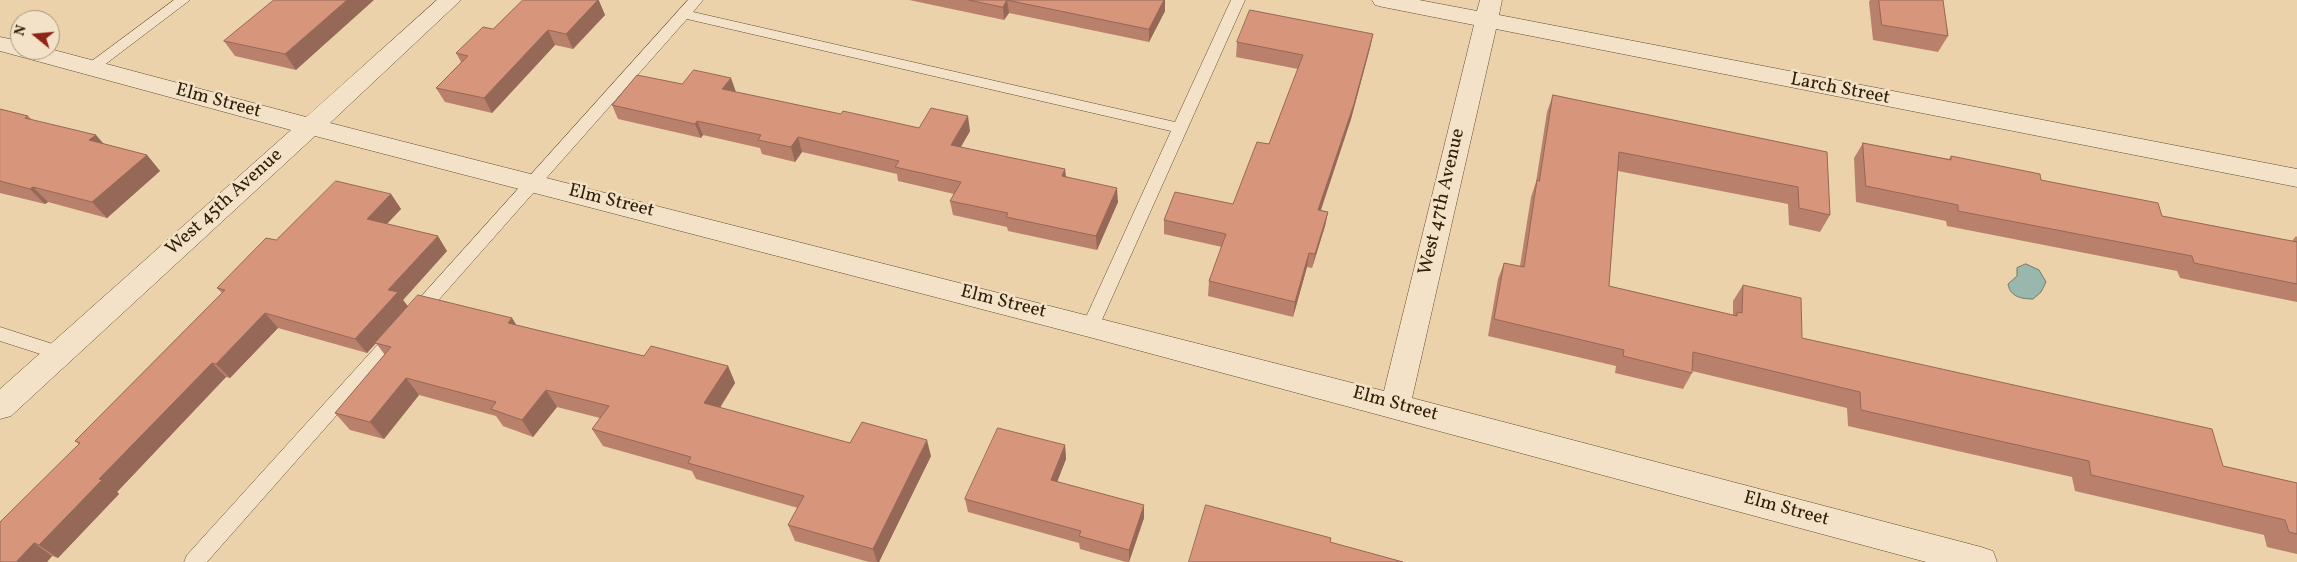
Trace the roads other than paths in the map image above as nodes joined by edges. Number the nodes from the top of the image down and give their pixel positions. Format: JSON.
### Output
{"nodes":[{"id":1,"x":183,"y":0,"type":"edge"},
{"id":2,"x":450,"y":0,"type":"edge"},
{"id":3,"x":696,"y":0,"type":"edge"},
{"id":4,"x":1238,"y":0,"type":"edge"},
{"id":5,"x":1383,"y":0,"type":"edge"},
{"id":6,"x":1489,"y":10,"type":"edge"},
{"id":7,"x":683,"y":14,"type":"junction"},
{"id":8,"x":60,"y":60,"type":"edge"},
{"id":9,"x":90,"y":68,"type":"junction"},
{"id":10,"x":310,"y":127,"type":"junction"},
{"id":11,"x":1180,"y":128,"type":"junction"},
{"id":12,"x":2297,"y":178,"type":"edge"},
{"id":13,"x":533,"y":182,"type":"junction"},
{"id":14,"x":1091,"y":326,"type":"junction"},
{"id":15,"x":0,"y":334,"type":"edge"},
{"id":16,"x":59,"y":354,"type":"junction"},
{"id":17,"x":1396,"y":405,"type":"junction"},
{"id":18,"x":0,"y":407,"type":"edge"},
{"id":19,"x":194,"y":562,"type":"edge"},
{"id":20,"x":1981,"y":562,"type":"edge"}],
"edges":[{"from":1,"to":9,"type":"lane"},
{"from":2,"to":10,"type":"street","name":"West 45th Avenue"},
{"from":3,"to":7,"type":"lane"},
{"from":4,"to":11,"type":"lane"},
{"from":5,"to":6,"type":"street","name":"Larch Street"},
{"from":6,"to":12,"type":"street","name":"Larch Street"},
{"from":6,"to":17,"type":"street","name":"West 47th Avenue"},
{"from":7,"to":11,"type":"lane"},
{"from":7,"to":13,"type":"lane"},
{"from":8,"to":9,"type":"street","name":"Elm Street"},
{"from":9,"to":10,"type":"street","name":"Elm Street"},
{"from":10,"to":13,"type":"street","name":"Elm Street"},
{"from":10,"to":16,"type":"street","name":"West 45th Avenue"},
{"from":11,"to":14,"type":"lane"},
{"from":13,"to":14,"type":"street","name":"Elm Street"},
{"from":13,"to":19,"type":"lane"},
{"from":14,"to":17,"type":"street","name":"Elm Street"},
{"from":15,"to":16,"type":"lane"},
{"from":16,"to":18,"type":"street","name":"West 45th Avenue"},
{"from":17,"to":20,"type":"street","name":"Elm Street"}]}
